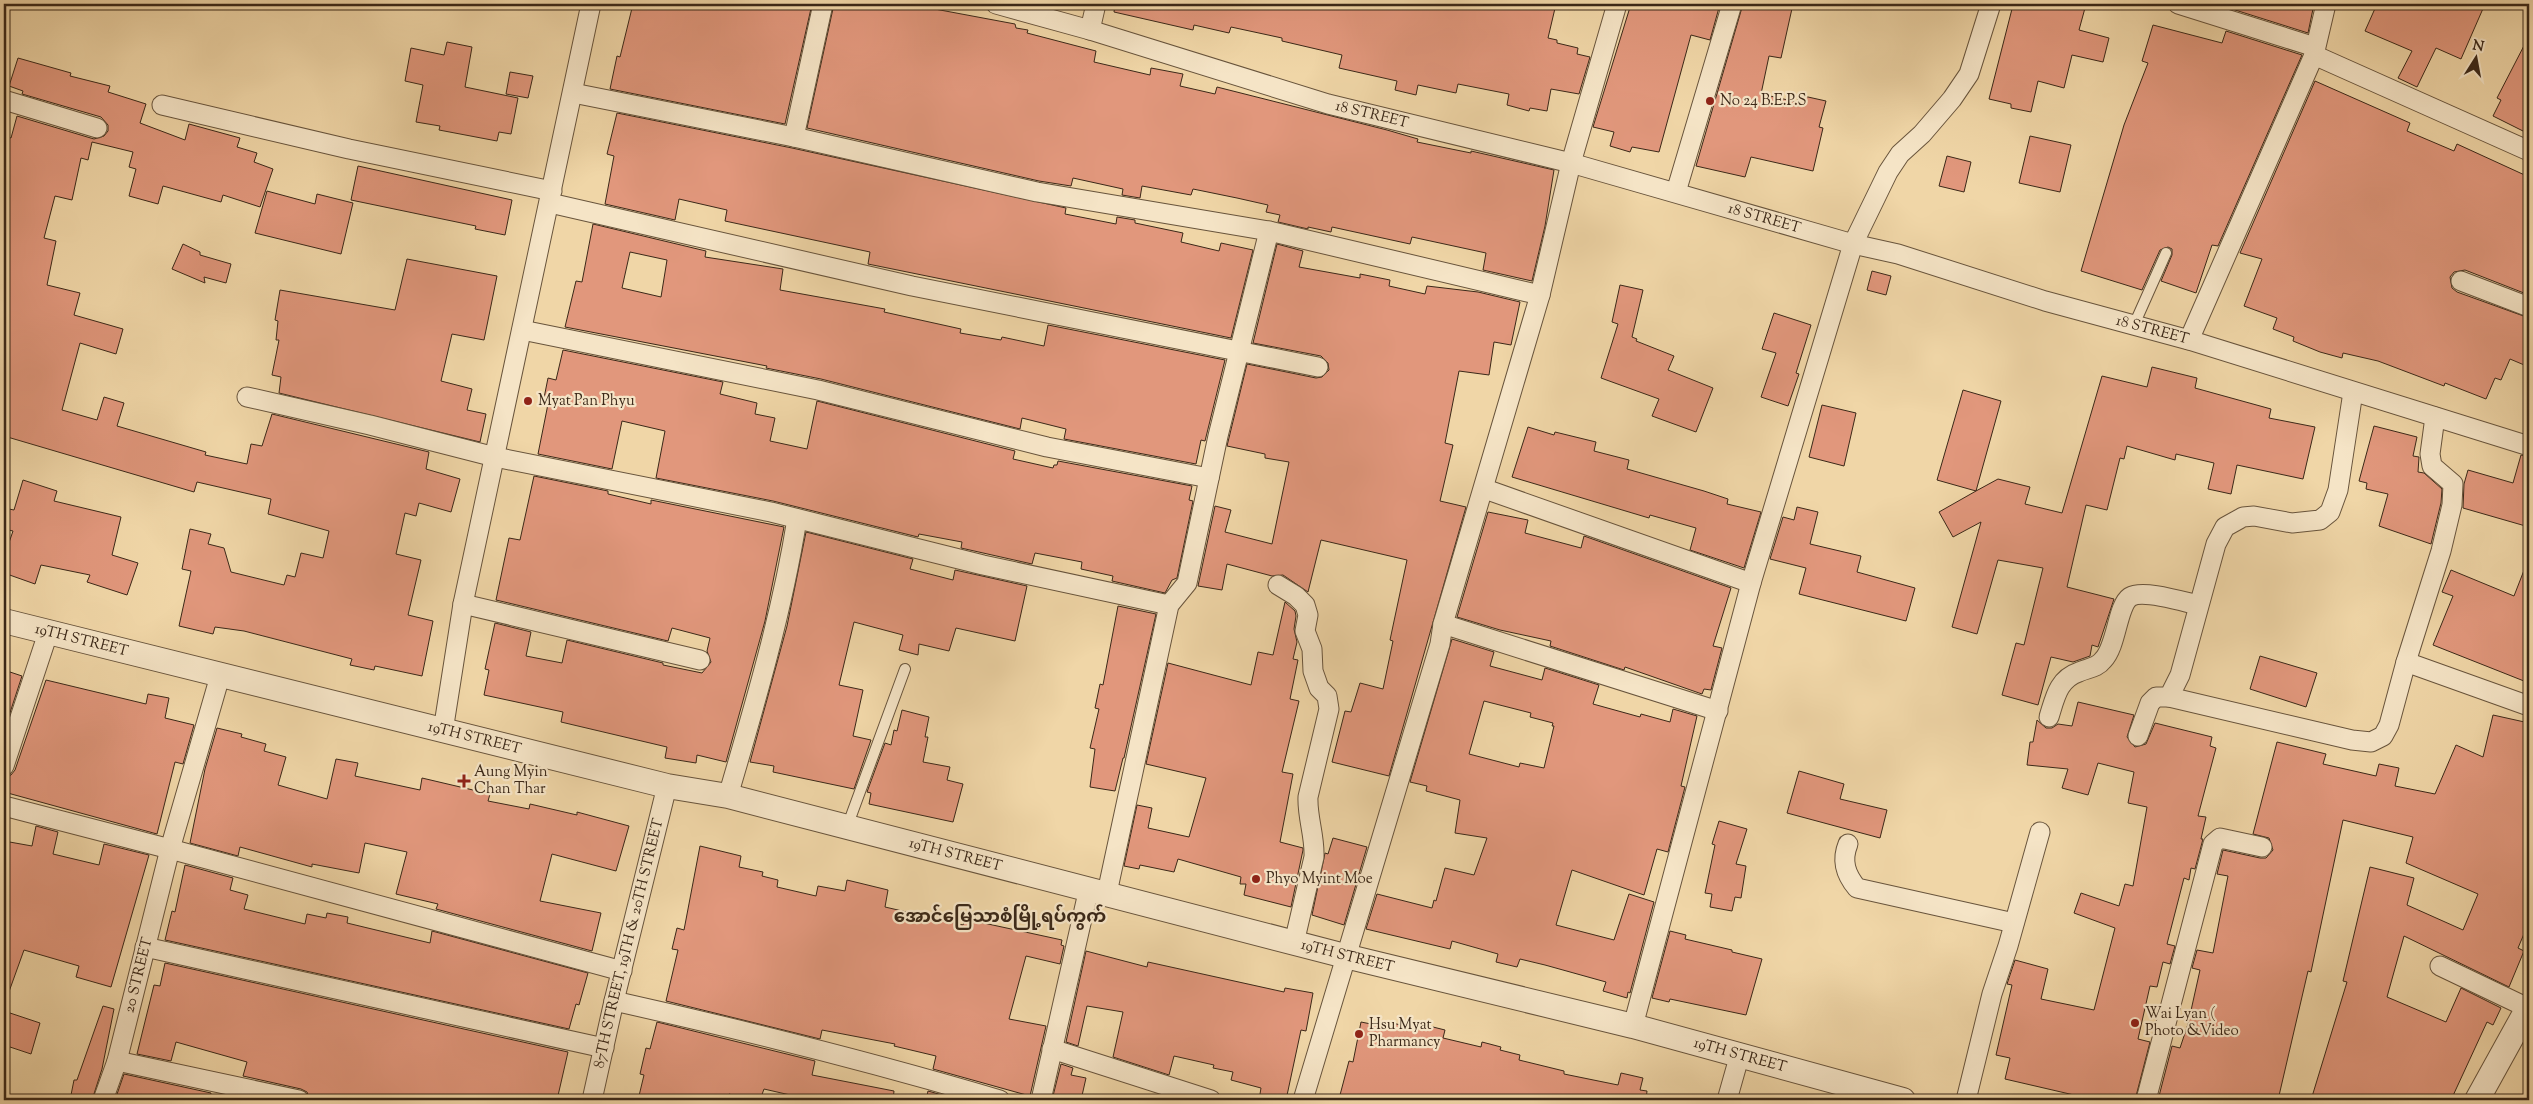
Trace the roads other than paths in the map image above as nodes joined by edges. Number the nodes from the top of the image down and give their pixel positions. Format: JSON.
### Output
{"nodes":[{"id":1,"x":591,"y":4,"type":"edge"},
{"id":2,"x":823,"y":4,"type":"edge"},
{"id":3,"x":996,"y":4,"type":"edge"},
{"id":4,"x":1096,"y":4,"type":"edge"},
{"id":5,"x":1618,"y":4,"type":"edge"},
{"id":6,"x":1732,"y":4,"type":"edge"},
{"id":7,"x":1991,"y":4,"type":"edge"},
{"id":8,"x":2178,"y":4,"type":"edge"},
{"id":9,"x":2326,"y":4,"type":"edge"},
{"id":10,"x":1090,"y":30,"type":"junction"},
{"id":11,"x":2314,"y":51,"type":"junction"},
{"id":12,"x":572,"y":93,"type":"junction"},
{"id":13,"x":4,"y":100,"type":"edge"},
{"id":14,"x":162,"y":106,"type":"dead end"},
{"id":15,"x":97,"y":128,"type":"dead end"},
{"id":16,"x":794,"y":137,"type":"junction"},
{"id":17,"x":2529,"y":151,"type":"edge"},
{"id":18,"x":1571,"y":163,"type":"junction"},
{"id":19,"x":1676,"y":192,"type":"junction"},
{"id":20,"x":551,"y":197,"type":"junction"},
{"id":21,"x":1269,"y":231,"type":"junction"},
{"id":22,"x":1853,"y":244,"type":"junction"},
{"id":23,"x":2166,"y":253,"type":"dead end"},
{"id":24,"x":2461,"y":281,"type":"dead end"},
{"id":25,"x":1540,"y":295,"type":"junction"},
{"id":26,"x":2529,"y":307,"type":"edge"},
{"id":27,"x":2134,"y":325,"type":"junction"},
{"id":28,"x":522,"y":330,"type":"junction"},
{"id":29,"x":2189,"y":340,"type":"junction"},
{"id":30,"x":1240,"y":350,"type":"junction"},
{"id":31,"x":1318,"y":367,"type":"dead end"},
{"id":32,"x":2353,"y":392,"type":"junction"},
{"id":33,"x":247,"y":397,"type":"dead end"},
{"id":34,"x":2435,"y":417,"type":"junction"},
{"id":35,"x":2529,"y":446,"type":"edge"},
{"id":36,"x":495,"y":457,"type":"junction"},
{"id":37,"x":1209,"y":478,"type":"junction"},
{"id":38,"x":1485,"y":488,"type":"junction"},
{"id":39,"x":797,"y":519,"type":"junction"},
{"id":40,"x":1751,"y":583,"type":"junction"},
{"id":41,"x":1278,"y":585,"type":"dead end"},
{"id":42,"x":463,"y":604,"type":"junction"},
{"id":43,"x":1169,"y":605,"type":"junction"},
{"id":44,"x":2198,"y":606,"type":"junction"},
{"id":45,"x":4,"y":621,"type":"edge"},
{"id":46,"x":1443,"y":624,"type":"junction"},
{"id":47,"x":48,"y":633,"type":"junction"},
{"id":48,"x":700,"y":660,"type":"dead end"},
{"id":49,"x":2406,"y":662,"type":"junction"},
{"id":50,"x":905,"y":669,"type":"dead end"},
{"id":51,"x":220,"y":676,"type":"junction"},
{"id":52,"x":2169,"y":697,"type":"junction"},
{"id":53,"x":2529,"y":706,"type":"edge"},
{"id":54,"x":1718,"y":711,"type":"junction"},
{"id":55,"x":2049,"y":717,"type":"dead end"},
{"id":56,"x":443,"y":731,"type":"junction"},
{"id":57,"x":2138,"y":736,"type":"dead end"},
{"id":58,"x":4,"y":766,"type":"edge"},
{"id":59,"x":667,"y":786,"type":"junction"},
{"id":60,"x":728,"y":796,"type":"junction"},
{"id":61,"x":4,"y":806,"type":"edge"},
{"id":62,"x":846,"y":828,"type":"junction"},
{"id":63,"x":2040,"y":832,"type":"dead end"},
{"id":64,"x":1848,"y":844,"type":"dead end"},
{"id":65,"x":2262,"y":847,"type":"dead end"},
{"id":66,"x":170,"y":849,"type":"junction"},
{"id":67,"x":1098,"y":891,"type":"junction"},
{"id":68,"x":2014,"y":923,"type":"junction"},
{"id":69,"x":1294,"y":943,"type":"junction"},
{"id":70,"x":145,"y":947,"type":"junction"},
{"id":71,"x":1345,"y":956,"type":"junction"},
{"id":72,"x":2440,"y":966,"type":"dead end"},
{"id":73,"x":622,"y":971,"type":"junction"},
{"id":74,"x":614,"y":1002,"type":"junction"},
{"id":75,"x":2529,"y":1007,"type":"edge"},
{"id":76,"x":1633,"y":1026,"type":"junction"},
{"id":77,"x":604,"y":1048,"type":"junction"},
{"id":78,"x":1052,"y":1049,"type":"junction"},
{"id":79,"x":1740,"y":1054,"type":"junction"},
{"id":80,"x":118,"y":1061,"type":"junction"},
{"id":81,"x":103,"y":1100,"type":"edge"},
{"id":82,"x":299,"y":1100,"type":"edge"},
{"id":83,"x":592,"y":1100,"type":"edge"},
{"id":84,"x":1000,"y":1100,"type":"edge"},
{"id":85,"x":1041,"y":1100,"type":"edge"},
{"id":86,"x":1211,"y":1100,"type":"edge"},
{"id":87,"x":1303,"y":1100,"type":"edge"},
{"id":88,"x":1727,"y":1100,"type":"edge"},
{"id":89,"x":1904,"y":1100,"type":"edge"},
{"id":90,"x":1966,"y":1100,"type":"edge"},
{"id":91,"x":2146,"y":1100,"type":"edge"},
{"id":92,"x":2476,"y":1100,"type":"edge"}],
"edges":[{"from":1,"to":12,"type":"street"},
{"from":2,"to":16,"type":"street"},
{"from":3,"to":10,"type":"street","name":"18 STREET"},
{"from":4,"to":10,"type":"street"},
{"from":5,"to":18,"type":"street"},
{"from":6,"to":19,"type":"street"},
{"from":7,"to":22,"type":"street"},
{"from":8,"to":11,"type":"street"},
{"from":9,"to":11,"type":"street"},
{"from":10,"to":18,"type":"street","name":"18 STREET"},
{"from":11,"to":17,"type":"street"},
{"from":11,"to":29,"type":"street"},
{"from":12,"to":16,"type":"street"},
{"from":12,"to":20,"type":"street"},
{"from":13,"to":15,"type":"street"},
{"from":14,"to":20,"type":"street"},
{"from":16,"to":21,"type":"street"},
{"from":18,"to":19,"type":"street","name":"18 STREET"},
{"from":18,"to":25,"type":"street"},
{"from":19,"to":22,"type":"street","name":"18 STREET"},
{"from":20,"to":28,"type":"street"},
{"from":20,"to":30,"type":"street"},
{"from":21,"to":25,"type":"street"},
{"from":21,"to":30,"type":"street"},
{"from":22,"to":27,"type":"street","name":"18 STREET"},
{"from":22,"to":40,"type":"street"},
{"from":23,"to":27,"type":"lane"},
{"from":24,"to":26,"type":"street"},
{"from":25,"to":38,"type":"street"},
{"from":27,"to":29,"type":"street","name":"18 STREET"},
{"from":28,"to":36,"type":"street"},
{"from":28,"to":37,"type":"street"},
{"from":29,"to":32,"type":"street","name":"18 STREET"},
{"from":30,"to":31,"type":"street"},
{"from":30,"to":37,"type":"street"},
{"from":32,"to":34,"type":"street","name":"18 STREET"},
{"from":32,"to":44,"type":"street"},
{"from":33,"to":36,"type":"street"},
{"from":34,"to":35,"type":"street","name":"18 STREET"},
{"from":34,"to":49,"type":"street"},
{"from":36,"to":39,"type":"street"},
{"from":36,"to":42,"type":"street"},
{"from":37,"to":43,"type":"street"},
{"from":38,"to":40,"type":"street"},
{"from":38,"to":46,"type":"street"},
{"from":39,"to":43,"type":"street"},
{"from":39,"to":60,"type":"street"},
{"from":40,"to":54,"type":"street"},
{"from":41,"to":69,"type":"street"},
{"from":42,"to":48,"type":"street"},
{"from":42,"to":56,"type":"street"},
{"from":43,"to":67,"type":"street"},
{"from":44,"to":52,"type":"street"},
{"from":44,"to":55,"type":"street"},
{"from":45,"to":47,"type":"street","name":"19TH STREET"},
{"from":46,"to":54,"type":"street"},
{"from":46,"to":71,"type":"street"},
{"from":47,"to":51,"type":"street","name":"19TH STREET"},
{"from":47,"to":58,"type":"street"},
{"from":49,"to":52,"type":"street"},
{"from":49,"to":53,"type":"street"},
{"from":50,"to":62,"type":"lane"},
{"from":51,"to":56,"type":"street","name":"19TH STREET"},
{"from":51,"to":66,"type":"street","name":"20 STREET"},
{"from":52,"to":57,"type":"street"},
{"from":54,"to":76,"type":"street"},
{"from":56,"to":59,"type":"street","name":"19TH STREET"},
{"from":59,"to":60,"type":"street","name":"19TH STREET"},
{"from":59,"to":73,"type":"street","name":"87TH STREET, 19TH & 20TH STREET"},
{"from":60,"to":62,"type":"street","name":"19TH STREET"},
{"from":61,"to":66,"type":"street"},
{"from":62,"to":67,"type":"street","name":"19TH STREET"},
{"from":63,"to":68,"type":"street"},
{"from":64,"to":68,"type":"street"},
{"from":65,"to":91,"type":"street"},
{"from":66,"to":70,"type":"street","name":"20 STREET"},
{"from":66,"to":73,"type":"street"},
{"from":67,"to":69,"type":"street","name":"19TH STREET"},
{"from":67,"to":78,"type":"street"},
{"from":68,"to":90,"type":"street"},
{"from":69,"to":71,"type":"street","name":"19TH STREET"},
{"from":70,"to":77,"type":"street"},
{"from":70,"to":80,"type":"street","name":"20 STREET"},
{"from":71,"to":76,"type":"street","name":"19TH STREET"},
{"from":71,"to":87,"type":"street"},
{"from":72,"to":75,"type":"street"},
{"from":73,"to":74,"type":"street","name":"87TH STREET, 19TH & 20TH STREET"},
{"from":74,"to":77,"type":"street","name":"87TH STREET, 19TH & 20TH STREET"},
{"from":74,"to":84,"type":"street"},
{"from":75,"to":92,"type":"street"},
{"from":76,"to":79,"type":"street","name":"19TH STREET"},
{"from":77,"to":83,"type":"street","name":"87TH STREET, 19TH & 20TH STREET"},
{"from":78,"to":85,"type":"street"},
{"from":78,"to":86,"type":"street"},
{"from":79,"to":88,"type":"street"},
{"from":79,"to":89,"type":"street","name":"19TH STREET"},
{"from":80,"to":81,"type":"street","name":"20 STREET"},
{"from":80,"to":82,"type":"street"}]}
